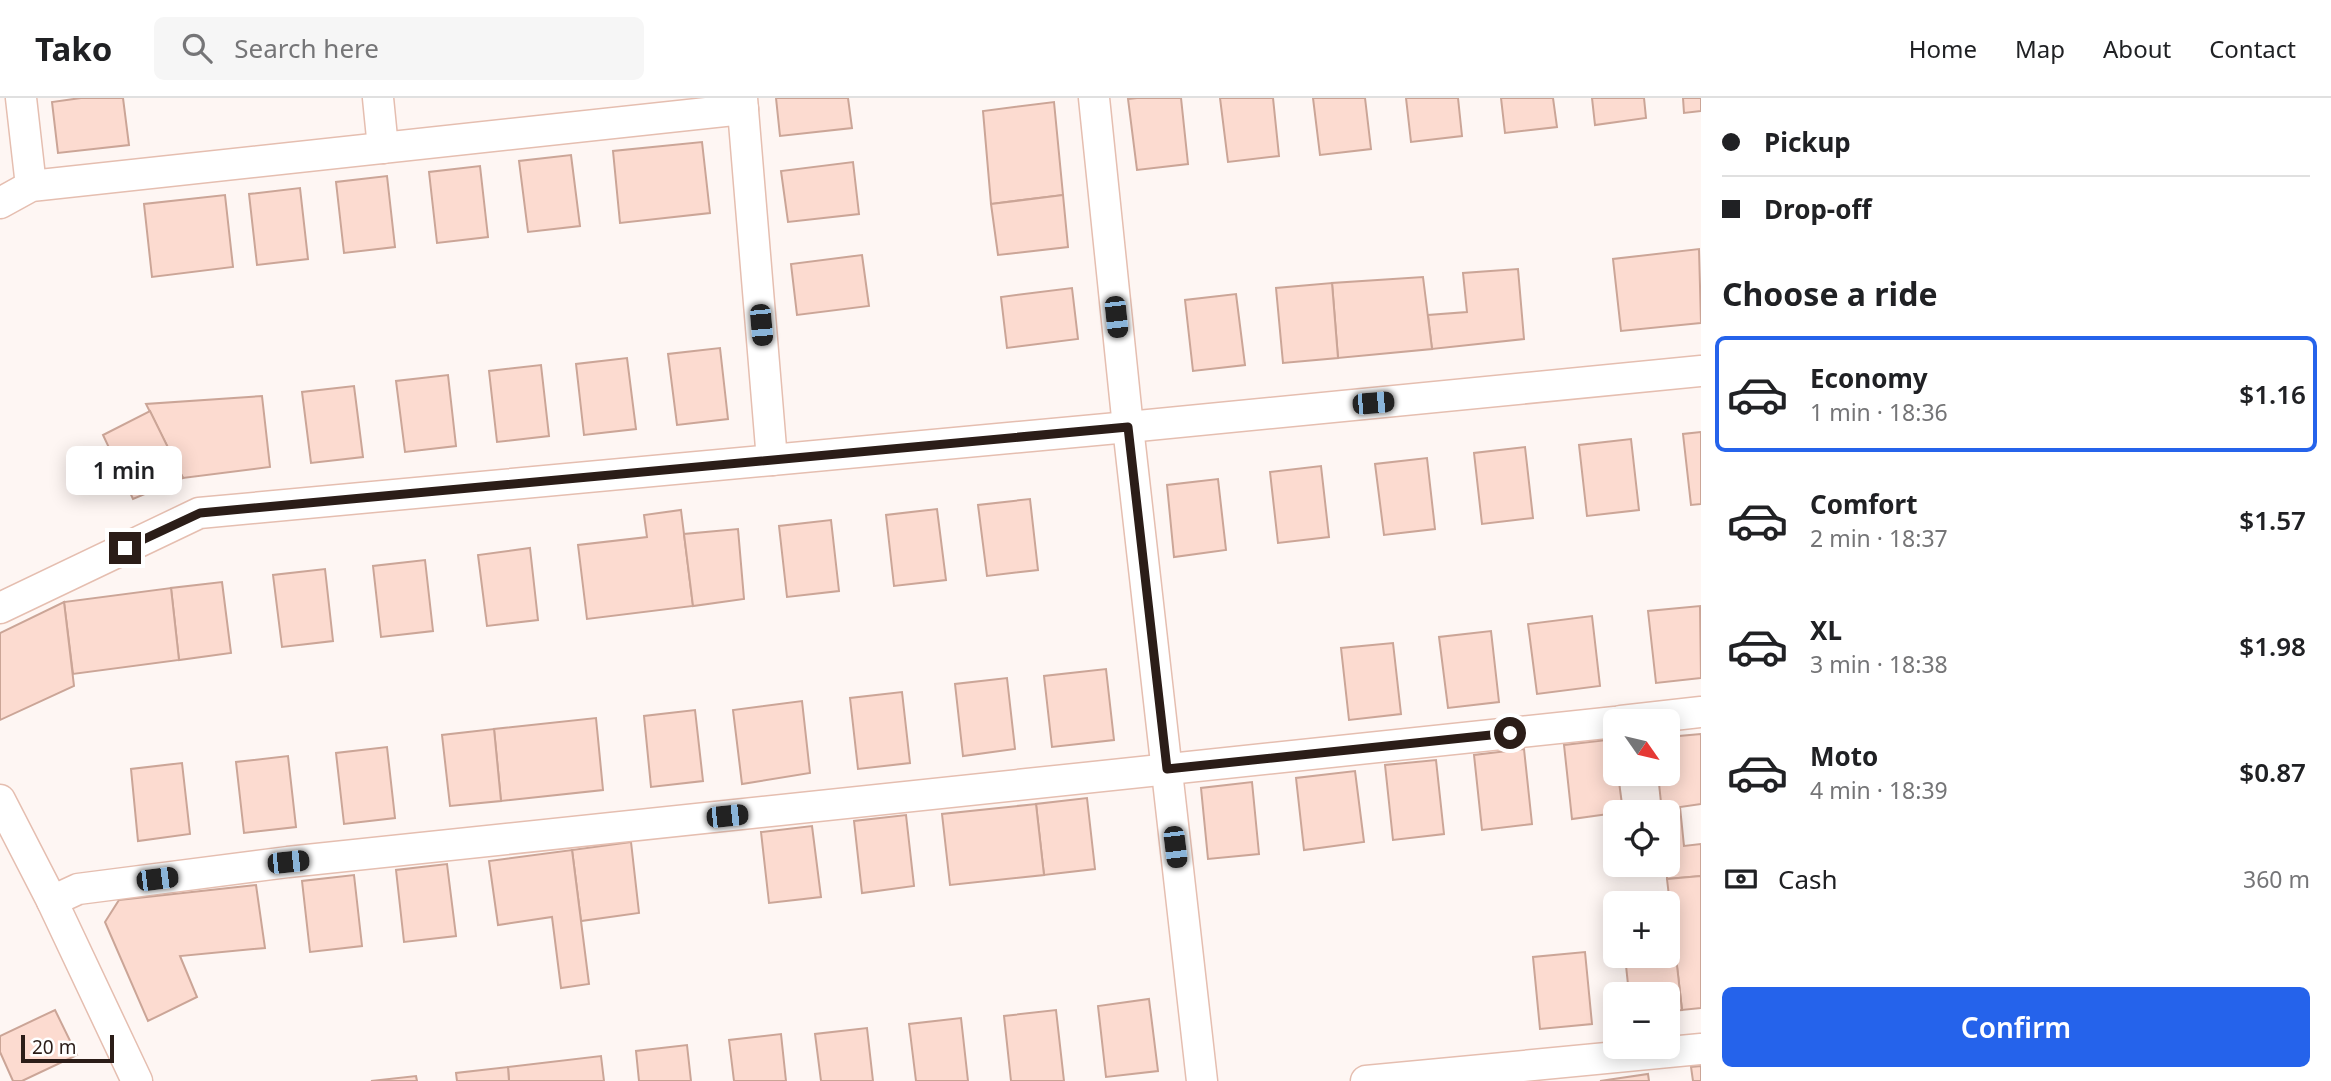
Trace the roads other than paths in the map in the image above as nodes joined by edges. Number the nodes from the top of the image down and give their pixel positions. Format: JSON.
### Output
{"nodes":[{"id":1,"x":21,"y":98,"type":"edge"},
{"id":2,"x":378,"y":98,"type":"edge"},
{"id":3,"x":1094,"y":98,"type":"edge"},
{"id":4,"x":743,"y":104,"type":"edge"},
{"id":5,"x":383,"y":148,"type":"junction"},
{"id":6,"x":31,"y":186,"type":"junction"},
{"id":7,"x":0,"y":204,"type":"edge"},
{"id":8,"x":1701,"y":371,"type":"edge"},
{"id":9,"x":1128,"y":427,"type":"junction"},
{"id":10,"x":772,"y":460,"type":"junction"},
{"id":11,"x":0,"y":608,"type":"edge"},
{"id":12,"x":1701,"y":712,"type":"edge"},
{"id":13,"x":1680,"y":714,"type":"edge"},
{"id":14,"x":1603,"y":723,"type":"edge"},
{"id":15,"x":1167,"y":769,"type":"junction"},
{"id":16,"x":0,"y":800,"type":"edge"},
{"id":17,"x":52,"y":901,"type":"junction"},
{"id":18,"x":1701,"y":1049,"type":"edge"},
{"id":19,"x":137,"y":1081,"type":"edge"},
{"id":20,"x":1202,"y":1081,"type":"edge"},
{"id":21,"x":1366,"y":1081,"type":"edge"}],
"edges":[{"from":1,"to":6,"type":"street"},
{"from":2,"to":5,"type":"street"},
{"from":3,"to":9,"type":"street"},
{"from":4,"to":5,"type":"street"},
{"from":4,"to":10,"type":"street"},
{"from":5,"to":6,"type":"street"},
{"from":6,"to":7,"type":"street"},
{"from":8,"to":9,"type":"street"},
{"from":9,"to":10,"type":"street"},
{"from":9,"to":15,"type":"street"},
{"from":10,"to":11,"type":"street"},
{"from":12,"to":13,"type":"street"},
{"from":14,"to":15,"type":"street"},
{"from":15,"to":17,"type":"street"},
{"from":15,"to":20,"type":"street"},
{"from":16,"to":17,"type":"street"},
{"from":17,"to":19,"type":"street"},
{"from":18,"to":21,"type":"street"}]}
